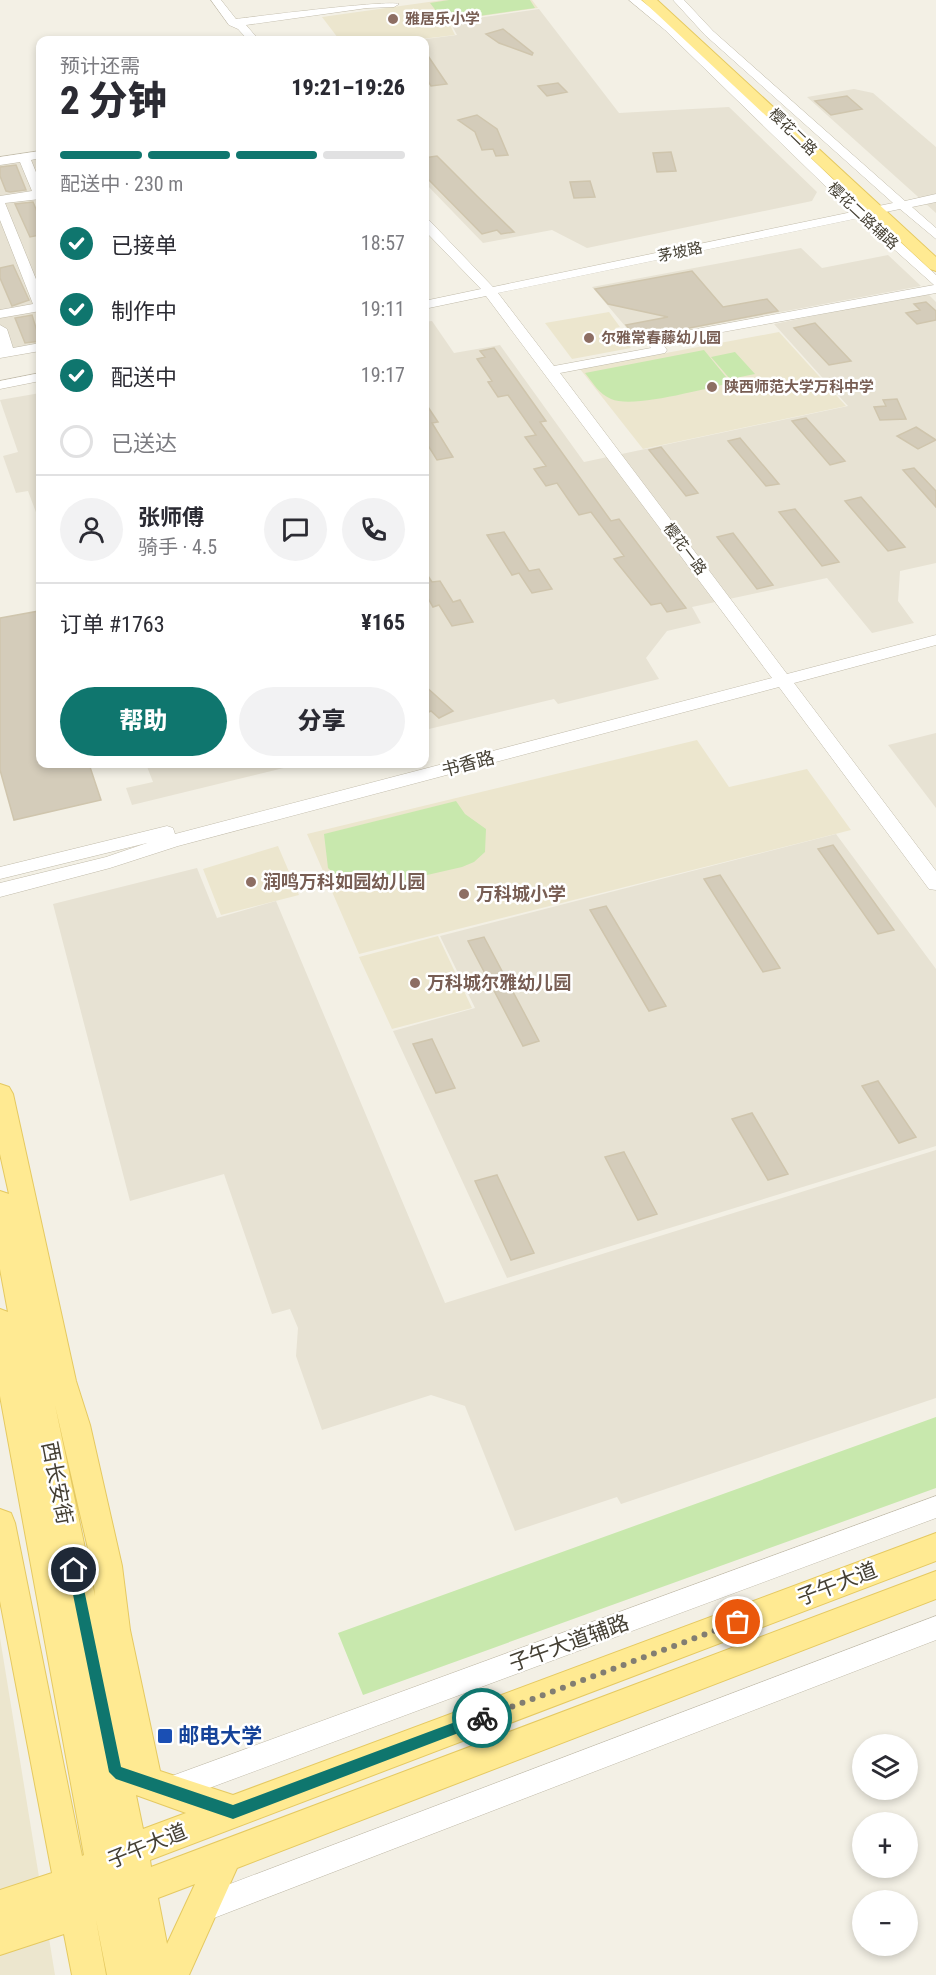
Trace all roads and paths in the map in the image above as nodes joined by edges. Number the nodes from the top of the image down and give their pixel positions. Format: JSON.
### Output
{"nodes":[{"id":1,"x":216,"y":0,"type":"edge"},
{"id":2,"x":225,"y":0,"type":"edge"},
{"id":3,"x":634,"y":0,"type":"edge"},
{"id":4,"x":649,"y":0,"type":"edge"},
{"id":5,"x":666,"y":0,"type":"edge"},
{"id":6,"x":678,"y":0,"type":"edge"},
{"id":7,"x":394,"y":4,"type":"dead end"},
{"id":8,"x":239,"y":24,"type":"junction"},
{"id":9,"x":250,"y":36,"type":"edge"},
{"id":10,"x":36,"y":156,"type":"edge"},
{"id":11,"x":24,"y":157,"type":"junction"},
{"id":12,"x":0,"y":161,"type":"edge"},
{"id":13,"x":36,"y":185,"type":"edge"},
{"id":14,"x":936,"y":193,"type":"edge"},
{"id":15,"x":36,"y":195,"type":"edge"},
{"id":16,"x":936,"y":198,"type":"edge"},
{"id":17,"x":0,"y":202,"type":"edge"},
{"id":18,"x":880,"y":208,"type":"junction"},
{"id":19,"x":429,"y":227,"type":"edge"},
{"id":20,"x":936,"y":235,"type":"edge"},
{"id":21,"x":936,"y":253,"type":"edge"},
{"id":22,"x":936,"y":267,"type":"edge"},
{"id":23,"x":936,"y":282,"type":"edge"},
{"id":24,"x":936,"y":289,"type":"edge"},
{"id":25,"x":488,"y":291,"type":"junction"},
{"id":26,"x":36,"y":296,"type":"edge"},
{"id":27,"x":429,"y":299,"type":"edge"},
{"id":28,"x":429,"y":304,"type":"edge"},
{"id":29,"x":36,"y":307,"type":"edge"},
{"id":30,"x":0,"y":314,"type":"edge"},
{"id":31,"x":0,"y":329,"type":"edge"},
{"id":32,"x":36,"y":348,"type":"edge"},
{"id":33,"x":4,"y":353,"type":"edge"},
{"id":34,"x":551,"y":371,"type":"junction"},
{"id":35,"x":36,"y":373,"type":"edge"},
{"id":36,"x":0,"y":378,"type":"edge"},
{"id":37,"x":36,"y":378,"type":"edge"},
{"id":38,"x":0,"y":385,"type":"edge"},
{"id":39,"x":936,"y":632,"type":"edge"},
{"id":40,"x":936,"y":640,"type":"edge"},
{"id":41,"x":781,"y":677,"type":"junction"},
{"id":42,"x":429,"y":766,"type":"edge"},
{"id":43,"x":420,"y":768,"type":"edge"},
{"id":44,"x":0,"y":873,"type":"edge"},
{"id":45,"x":936,"y":884,"type":"edge"},
{"id":46,"x":0,"y":890,"type":"edge"},
{"id":47,"x":0,"y":1094,"type":"edge"},
{"id":48,"x":0,"y":1202,"type":"edge"},
{"id":49,"x":8,"y":1334,"type":"edge"},
{"id":50,"x":936,"y":1507,"type":"edge"},
{"id":51,"x":0,"y":1523,"type":"edge"},
{"id":52,"x":936,"y":1547,"type":"edge"},
{"id":53,"x":936,"y":1585,"type":"edge"},
{"id":54,"x":936,"y":1628,"type":"edge"},
{"id":55,"x":143,"y":1781,"type":"junction"},
{"id":56,"x":233,"y":1812,"type":"junction"},
{"id":57,"x":225,"y":1856,"type":"junction"},
{"id":58,"x":120,"y":1874,"type":"junction"},
{"id":59,"x":74,"y":1898,"type":"junction"},
{"id":60,"x":0,"y":1907,"type":"edge"},
{"id":61,"x":201,"y":1909,"type":"junction"},
{"id":62,"x":0,"y":1938,"type":"edge"},
{"id":63,"x":181,"y":1966,"type":"edge"},
{"id":64,"x":89,"y":1975,"type":"edge"},
{"id":65,"x":124,"y":1975,"type":"edge"},
{"id":66,"x":156,"y":1975,"type":"edge"}],
"edges":[{"from":1,"to":8,"type":"street"},
{"from":2,"to":8,"type":"street"},
{"from":3,"to":18,"type":"street","name":"樱花二路辅路"},
{"from":4,"to":18,"type":"main road","name":"樱花二路"},
{"from":5,"to":18,"type":"main road","name":"樱花二路"},
{"from":6,"to":18,"type":"street","name":"樱花二路辅路"},
{"from":7,"to":8,"type":"street"},
{"from":8,"to":9,"type":"street"},
{"from":10,"to":11,"type":"street"},
{"from":11,"to":12,"type":"street"},
{"from":11,"to":13,"type":"street"},
{"from":14,"to":18,"type":"street","name":"茅坡路"},
{"from":15,"to":17,"type":"street"},
{"from":16,"to":18,"type":"street","name":"茅坡路"},
{"from":17,"to":26,"type":"street"},
{"from":18,"to":20,"type":"street","name":"樱花二路辅路"},
{"from":18,"to":21,"type":"main road","name":"樱花二路"},
{"from":18,"to":22,"type":"main road","name":"樱花二路"},
{"from":18,"to":23,"type":"street","name":"樱花二路辅路"},
{"from":18,"to":25,"type":"street","name":"茅坡路"},
{"from":19,"to":25,"type":"street","name":"樱花一路"},
{"from":24,"to":34,"type":"street"},
{"from":25,"to":27,"type":"street","name":"茅坡路"},
{"from":25,"to":28,"type":"street","name":"茅坡路"},
{"from":25,"to":34,"type":"street","name":"樱花一路"},
{"from":29,"to":30,"type":"street"},
{"from":31,"to":33,"type":"street"},
{"from":32,"to":33,"type":"street"},
{"from":34,"to":41,"type":"street","name":"樱花一路"},
{"from":35,"to":36,"type":"street"},
{"from":37,"to":38,"type":"street"},
{"from":39,"to":41,"type":"street","name":"书香路"},
{"from":40,"to":41,"type":"street","name":"书香路"},
{"from":41,"to":42,"type":"street","name":"书香路"},
{"from":41,"to":45,"type":"street","name":"樱花一路"},
{"from":41,"to":46,"type":"street","name":"书香路"},
{"from":43,"to":44,"type":"street","name":"书香路"},
{"from":47,"to":55,"type":"main road"},
{"from":48,"to":49,"type":"main road","name":"西长安街"},
{"from":49,"to":55,"type":"main road","name":"西长安街"},
{"from":49,"to":58,"type":"main road","name":"西长安街"},
{"from":50,"to":55,"type":"street","name":"子午大道辅路"},
{"from":51,"to":59,"type":"main road"},
{"from":52,"to":56,"type":"main road","name":"子午大道"},
{"from":53,"to":57,"type":"main road","name":"子午大道"},
{"from":54,"to":61,"type":"street"},
{"from":55,"to":56,"type":"main road"},
{"from":55,"to":58,"type":"main road","name":"西长安街"},
{"from":56,"to":58,"type":"main road","name":"子午大道"},
{"from":57,"to":58,"type":"main road","name":"子午大道"},
{"from":57,"to":61,"type":"main road"},
{"from":58,"to":59,"type":"main road","name":"子午大道"},
{"from":58,"to":65,"type":"main road","name":"西长安街"},
{"from":58,"to":66,"type":"main road","name":"西长安街"},
{"from":59,"to":60,"type":"main road","name":"子午大道"},
{"from":59,"to":62,"type":"main road","name":"子午大道"},
{"from":59,"to":64,"type":"main road"},
{"from":61,"to":63,"type":"main road"}]}
